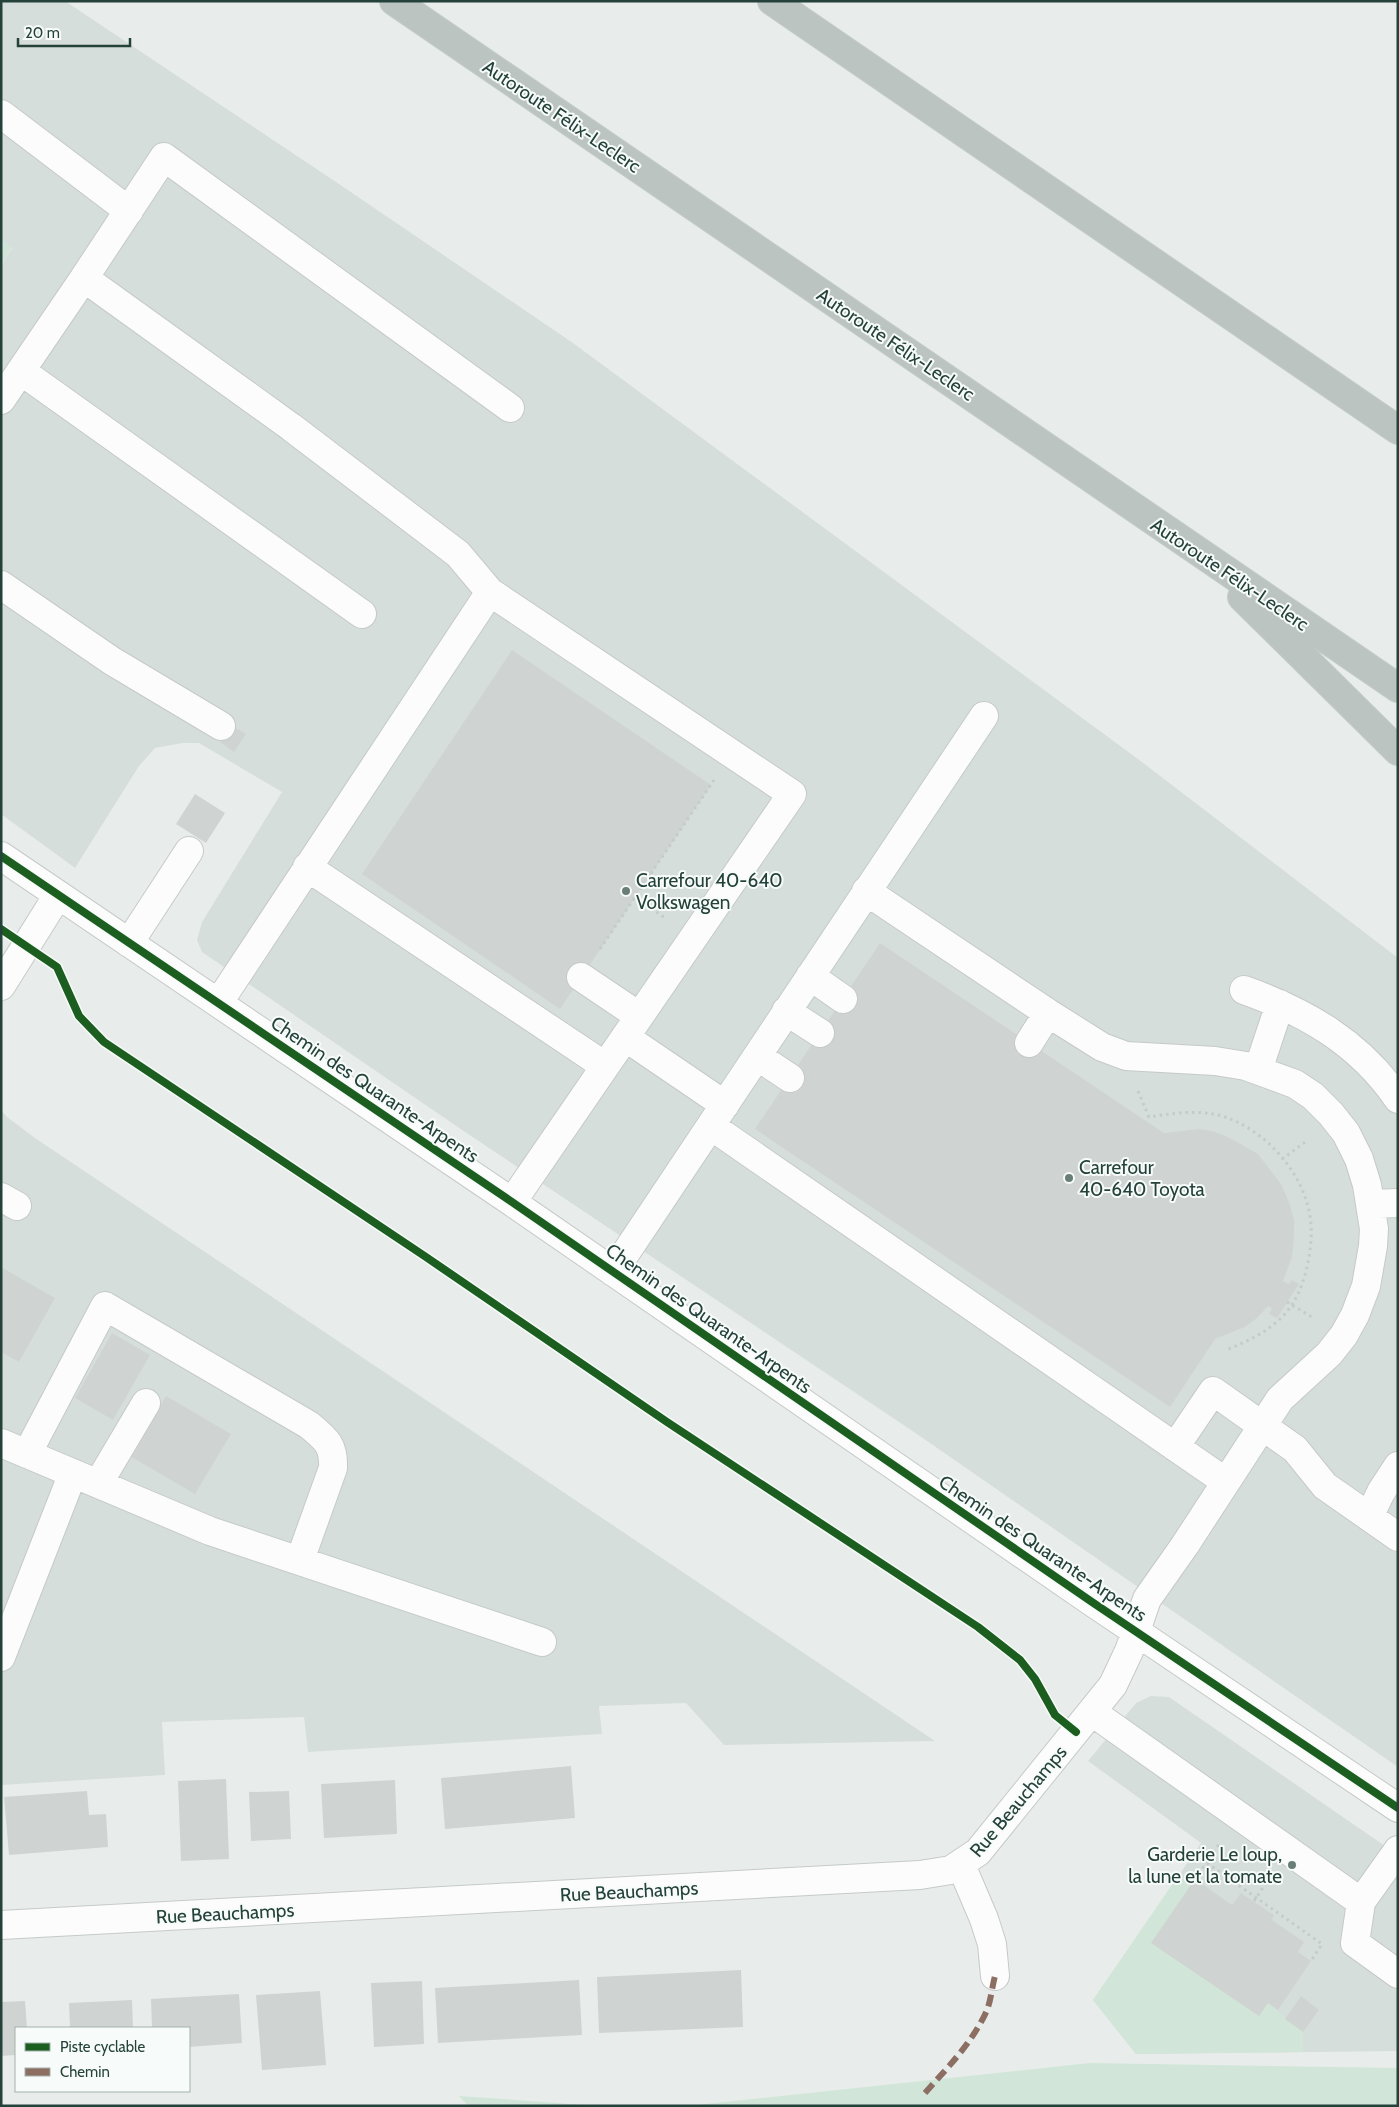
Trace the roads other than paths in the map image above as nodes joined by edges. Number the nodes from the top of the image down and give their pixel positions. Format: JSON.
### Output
{"nodes":[{"id":1,"x":394,"y":1,"type":"edge"},
{"id":2,"x":772,"y":1,"type":"edge"},
{"id":3,"x":1,"y":114,"type":"edge"},
{"id":4,"x":129,"y":211,"type":"junction"},
{"id":5,"x":84,"y":278,"type":"junction"},
{"id":6,"x":21,"y":371,"type":"junction"},
{"id":7,"x":1,"y":400,"type":"edge"},
{"id":8,"x":510,"y":408,"type":"dead end"},
{"id":9,"x":1398,"y":430,"type":"edge"},
{"id":10,"x":1191,"y":547,"type":"junction"},
{"id":11,"x":1,"y":585,"type":"edge"},
{"id":12,"x":490,"y":592,"type":"junction"},
{"id":13,"x":362,"y":614,"type":"dead end"},
{"id":14,"x":1398,"y":688,"type":"edge"},
{"id":15,"x":984,"y":716,"type":"dead end"},
{"id":16,"x":221,"y":726,"type":"dead end"},
{"id":17,"x":1398,"y":751,"type":"edge"},
{"id":18,"x":189,"y":851,"type":"dead end"},
{"id":19,"x":1,"y":856,"type":"edge"},
{"id":20,"x":307,"y":867,"type":"junction"},
{"id":21,"x":866,"y":891,"type":"junction"},
{"id":22,"x":58,"y":895,"type":"junction"},
{"id":23,"x":129,"y":943,"type":"junction"},
{"id":24,"x":588,"y":966,"type":"road end"},
{"id":25,"x":810,"y":976,"type":"junction"},
{"id":26,"x":1,"y":986,"type":"edge"},
{"id":27,"x":1244,"y":990,"type":"dead end"},
{"id":28,"x":843,"y":999,"type":"dead end"},
{"id":29,"x":218,"y":1002,"type":"junction"},
{"id":30,"x":1280,"y":1004,"type":"junction"},
{"id":31,"x":786,"y":1011,"type":"junction"},
{"id":32,"x":1048,"y":1013,"type":"junction"},
{"id":33,"x":632,"y":1027,"type":"junction"},
{"id":34,"x":820,"y":1033,"type":"dead end"},
{"id":35,"x":1029,"y":1043,"type":"dead end"},
{"id":36,"x":757,"y":1056,"type":"junction"},
{"id":37,"x":605,"y":1066,"type":"junction"},
{"id":38,"x":1258,"y":1070,"type":"junction"},
{"id":39,"x":790,"y":1078,"type":"dead end"},
{"id":40,"x":1398,"y":1099,"type":"edge"},
{"id":41,"x":718,"y":1115,"type":"junction"},
{"id":42,"x":512,"y":1202,"type":"junction"},
{"id":43,"x":1398,"y":1203,"type":"edge"},
{"id":44,"x":1370,"y":1204,"type":"junction"},
{"id":45,"x":613,"y":1272,"type":"junction"},
{"id":46,"x":146,"y":1403,"type":"dead end"},
{"id":47,"x":1262,"y":1426,"type":"junction"},
{"id":48,"x":1,"y":1443,"type":"edge"},
{"id":49,"x":1175,"y":1447,"type":"junction"},
{"id":50,"x":27,"y":1454,"type":"junction"},
{"id":51,"x":1398,"y":1466,"type":"edge"},
{"id":52,"x":73,"y":1473,"type":"junction"},
{"id":53,"x":1226,"y":1482,"type":"junction"},
{"id":54,"x":98,"y":1484,"type":"junction"},
{"id":55,"x":1369,"y":1517,"type":"junction"},
{"id":56,"x":1398,"y":1538,"type":"edge"},
{"id":57,"x":300,"y":1560,"type":"junction"},
{"id":58,"x":1136,"y":1631,"type":"junction"},
{"id":59,"x":542,"y":1642,"type":"dead end"},
{"id":60,"x":1,"y":1657,"type":"edge"},
{"id":61,"x":1092,"y":1712,"type":"junction"},
{"id":62,"x":1398,"y":1808,"type":"edge"},
{"id":63,"x":1398,"y":1850,"type":"edge"},
{"id":64,"x":961,"y":1865,"type":"junction"},
{"id":65,"x":1362,"y":1902,"type":"junction"},
{"id":66,"x":1,"y":1925,"type":"edge"},
{"id":67,"x":1398,"y":1974,"type":"edge"},
{"id":68,"x":994,"y":1976,"type":"dead end"}],
"edges":[{"from":1,"to":10,"type":"highway","name":"Autoroute Félix-Leclerc"},
{"from":2,"to":9,"type":"highway"},
{"from":3,"to":4,"type":"street"},
{"from":4,"to":5,"type":"street"},
{"from":4,"to":8,"type":"street"},
{"from":5,"to":6,"type":"street"},
{"from":5,"to":12,"type":"street"},
{"from":6,"to":7,"type":"street"},
{"from":6,"to":13,"type":"street"},
{"from":10,"to":14,"type":"highway","name":"Autoroute Félix-Leclerc"},
{"from":10,"to":17,"type":"highway"},
{"from":11,"to":16,"type":"street"},
{"from":12,"to":20,"type":"street"},
{"from":12,"to":33,"type":"street"},
{"from":15,"to":21,"type":"street"},
{"from":18,"to":23,"type":"street"},
{"from":19,"to":22,"type":"street","name":"Chemin des Quarante-Arpents"},
{"from":20,"to":29,"type":"street"},
{"from":20,"to":37,"type":"street"},
{"from":21,"to":25,"type":"street"},
{"from":21,"to":32,"type":"street","name":"Rue Beauchamps"},
{"from":22,"to":23,"type":"street","name":"Chemin des Quarante-Arpents"},
{"from":22,"to":26,"type":"street"},
{"from":23,"to":29,"type":"street","name":"Chemin des Quarante-Arpents"},
{"from":24,"to":33,"type":"street"},
{"from":25,"to":28,"type":"street"},
{"from":25,"to":31,"type":"street"},
{"from":27,"to":30,"type":"street"},
{"from":29,"to":42,"type":"street","name":"Chemin des Quarante-Arpents"},
{"from":30,"to":38,"type":"street"},
{"from":30,"to":40,"type":"street"},
{"from":31,"to":34,"type":"street"},
{"from":31,"to":36,"type":"street"},
{"from":32,"to":35,"type":"street"},
{"from":32,"to":38,"type":"street","name":"Rue Beauchamps"},
{"from":33,"to":37,"type":"street"},
{"from":33,"to":41,"type":"street"},
{"from":36,"to":39,"type":"street"},
{"from":36,"to":41,"type":"street"},
{"from":37,"to":42,"type":"street"},
{"from":38,"to":44,"type":"street","name":"Rue Beauchamps"},
{"from":41,"to":45,"type":"street"},
{"from":41,"to":49,"type":"street"},
{"from":42,"to":45,"type":"street","name":"Chemin des Quarante-Arpents"},
{"from":43,"to":44,"type":"street"},
{"from":44,"to":47,"type":"street","name":"Rue Beauchamps"},
{"from":45,"to":58,"type":"street","name":"Chemin des Quarante-Arpents"},
{"from":46,"to":54,"type":"street"},
{"from":47,"to":49,"type":"street"},
{"from":47,"to":53,"type":"street","name":"Rue Beauchamps"},
{"from":47,"to":55,"type":"street"},
{"from":48,"to":50,"type":"street"},
{"from":49,"to":53,"type":"street"},
{"from":50,"to":52,"type":"street"},
{"from":50,"to":57,"type":"street"},
{"from":51,"to":55,"type":"street"},
{"from":52,"to":54,"type":"street"},
{"from":52,"to":60,"type":"street"},
{"from":53,"to":58,"type":"street","name":"Rue Beauchamps"},
{"from":54,"to":57,"type":"street"},
{"from":55,"to":56,"type":"street"},
{"from":57,"to":59,"type":"street"},
{"from":58,"to":61,"type":"street","name":"Rue Beauchamps"},
{"from":58,"to":62,"type":"street","name":"Chemin des Quarante-Arpents"},
{"from":61,"to":64,"type":"street","name":"Rue Beauchamps"},
{"from":61,"to":65,"type":"street"},
{"from":63,"to":65,"type":"street"},
{"from":64,"to":66,"type":"street","name":"Rue Beauchamps"},
{"from":64,"to":68,"type":"street"},
{"from":65,"to":67,"type":"street"}]}
